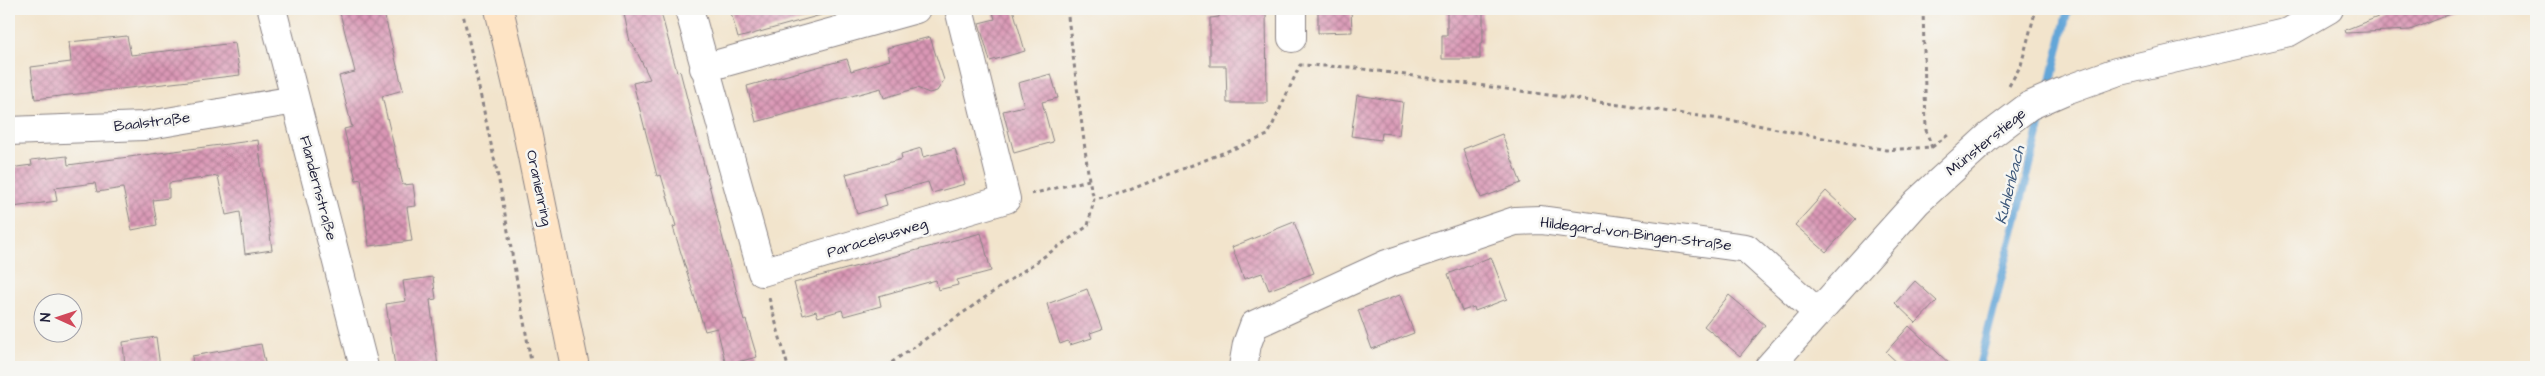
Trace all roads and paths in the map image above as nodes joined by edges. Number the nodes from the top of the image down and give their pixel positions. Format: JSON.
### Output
{"nodes":[{"id":1,"x":272,"y":9,"type":"edge"},
{"id":2,"x":462,"y":9,"type":"edge"},
{"id":3,"x":499,"y":9,"type":"edge"},
{"id":4,"x":689,"y":9,"type":"edge"},
{"id":5,"x":916,"y":9,"type":"edge"},
{"id":6,"x":959,"y":9,"type":"edge"},
{"id":7,"x":1067,"y":9,"type":"edge"},
{"id":8,"x":1292,"y":9,"type":"edge"},
{"id":9,"x":1923,"y":9,"type":"edge"},
{"id":10,"x":2036,"y":9,"type":"edge"},
{"id":11,"x":2329,"y":9,"type":"edge"},
{"id":12,"x":1292,"y":38,"type":"dead end"},
{"id":13,"x":704,"y":68,"type":"junction"},
{"id":14,"x":2006,"y":91,"type":"dead end"},
{"id":15,"x":295,"y":100,"type":"junction"},
{"id":16,"x":1954,"y":130,"type":"dead end"},
{"id":17,"x":9,"y":131,"type":"edge"},
{"id":18,"x":1932,"y":147,"type":"junction"},
{"id":19,"x":1089,"y":180,"type":"junction"},
{"id":20,"x":1006,"y":199,"type":"junction"},
{"id":21,"x":1094,"y":200,"type":"junction"},
{"id":22,"x":762,"y":272,"type":"junction"},
{"id":23,"x":1818,"y":313,"type":"junction"},
{"id":24,"x":364,"y":367,"type":"edge"},
{"id":25,"x":532,"y":367,"type":"edge"},
{"id":26,"x":575,"y":367,"type":"edge"},
{"id":27,"x":788,"y":367,"type":"edge"},
{"id":28,"x":884,"y":367,"type":"edge"},
{"id":29,"x":1243,"y":367,"type":"edge"},
{"id":30,"x":1769,"y":367,"type":"edge"}],
"edges":[{"from":1,"to":15,"type":"street","name":"Flandernstraße"},
{"from":2,"to":25,"type":"path"},
{"from":3,"to":26,"type":"street","name":"Oranienring"},
{"from":4,"to":13,"type":"street"},
{"from":5,"to":13,"type":"street"},
{"from":6,"to":20,"type":"street"},
{"from":7,"to":19,"type":"path"},
{"from":8,"to":12,"type":"street"},
{"from":9,"to":18,"type":"path"},
{"from":10,"to":14,"type":"path"},
{"from":11,"to":23,"type":"street","name":"Münsterstiege"},
{"from":13,"to":22,"type":"street"},
{"from":15,"to":17,"type":"street","name":"Baalstraße"},
{"from":15,"to":24,"type":"street","name":"Flandernstraße"},
{"from":16,"to":18,"type":"path"},
{"from":18,"to":21,"type":"path"},
{"from":19,"to":20,"type":"path"},
{"from":19,"to":21,"type":"path"},
{"from":20,"to":22,"type":"street","name":"Paracelsusweg"},
{"from":21,"to":28,"type":"path"},
{"from":22,"to":27,"type":"path"},
{"from":23,"to":29,"type":"street","name":"Hildegard-von-Bingen-Straße"},
{"from":23,"to":30,"type":"street","name":"Münsterstiege"}]}
